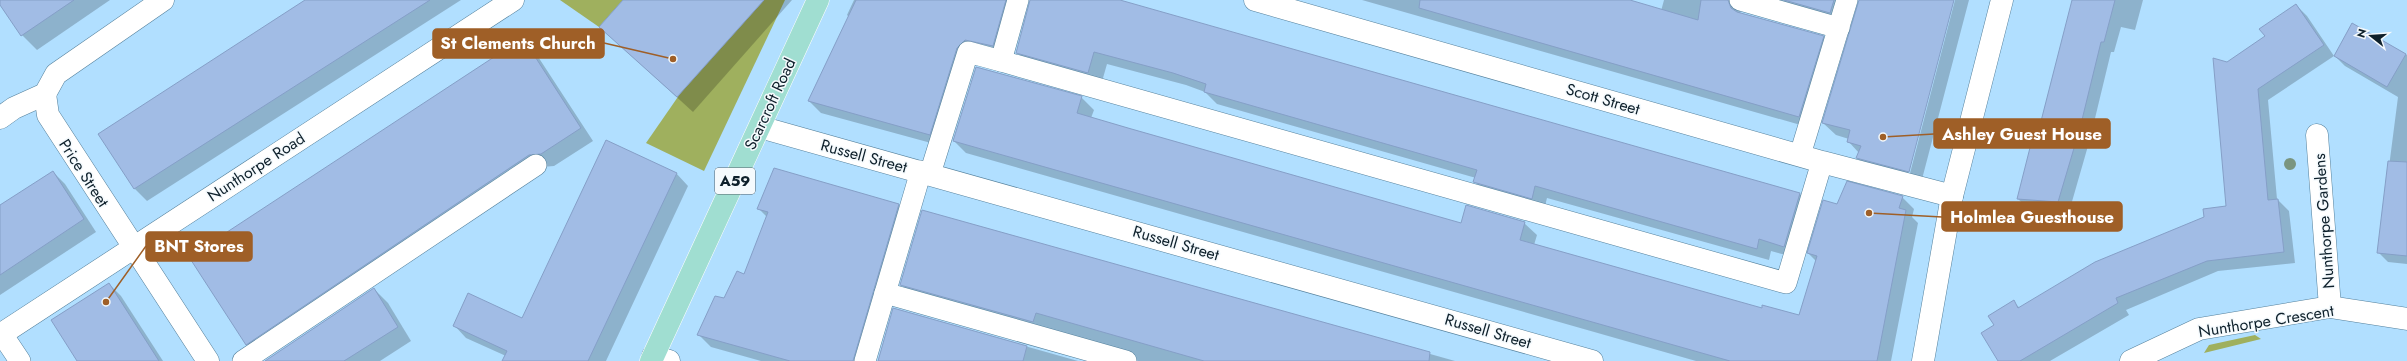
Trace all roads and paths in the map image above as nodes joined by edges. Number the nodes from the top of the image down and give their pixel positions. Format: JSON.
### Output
{"nodes":[{"id":1,"x":163,"y":0,"type":"edge"},
{"id":2,"x":514,"y":0,"type":"edge"},
{"id":3,"x":818,"y":0,"type":"edge"},
{"id":4,"x":1018,"y":0,"type":"edge"},
{"id":5,"x":1255,"y":0,"type":"edge"},
{"id":6,"x":1740,"y":0,"type":"edge"},
{"id":7,"x":1847,"y":0,"type":"edge"},
{"id":8,"x":2002,"y":0,"type":"edge"},
{"id":9,"x":1839,"y":28,"type":"junction"},
{"id":10,"x":1001,"y":61,"type":"junction"},
{"id":11,"x":46,"y":94,"type":"junction"},
{"id":12,"x":0,"y":118,"type":"edge"},
{"id":13,"x":760,"y":127,"type":"junction"},
{"id":14,"x":2317,"y":135,"type":"dead end"},
{"id":15,"x":1800,"y":156,"type":"junction"},
{"id":16,"x":1822,"y":162,"type":"junction"},
{"id":17,"x":536,"y":166,"type":"dead end"},
{"id":18,"x":926,"y":173,"type":"junction"},
{"id":19,"x":1952,"y":196,"type":"junction"},
{"id":20,"x":133,"y":248,"type":"junction"},
{"id":21,"x":885,"y":293,"type":"junction"},
{"id":22,"x":2330,"y":308,"type":"junction"},
{"id":23,"x":2407,"y":319,"type":"edge"},
{"id":24,"x":1,"y":335,"type":"edge"},
{"id":25,"x":658,"y":359,"type":"edge"},
{"id":26,"x":20,"y":361,"type":"edge"},
{"id":27,"x":208,"y":361,"type":"edge"},
{"id":28,"x":243,"y":361,"type":"edge"},
{"id":29,"x":865,"y":361,"type":"edge"},
{"id":30,"x":1126,"y":361,"type":"edge"},
{"id":31,"x":1592,"y":361,"type":"edge"},
{"id":32,"x":1924,"y":361,"type":"edge"},
{"id":33,"x":2131,"y":361,"type":"edge"}],
"edges":[{"from":1,"to":11,"type":"street"},
{"from":2,"to":20,"type":"street","name":"Nunthorpe Road"},
{"from":3,"to":13,"type":"main road","name":"Scarcroft Road","number":"A59"},
{"from":4,"to":10,"type":"lane"},
{"from":5,"to":15,"type":"street","name":"Scott Street"},
{"from":6,"to":9,"type":"lane"},
{"from":7,"to":9,"type":"lane"},
{"from":8,"to":19,"type":"street"},
{"from":9,"to":15,"type":"lane"},
{"from":10,"to":16,"type":"lane"},
{"from":10,"to":18,"type":"lane"},
{"from":11,"to":12,"type":"street"},
{"from":11,"to":20,"type":"street","name":"Price Street"},
{"from":13,"to":18,"type":"street","name":"Russell Street"},
{"from":13,"to":25,"type":"main road","name":"Scarcroft Road","number":"A59"},
{"from":14,"to":22,"type":"street","name":"Nunthorpe Gardens"},
{"from":15,"to":16,"type":"street","name":"Scott Street"},
{"from":16,"to":19,"type":"street","name":"Scott Street"},
{"from":17,"to":28,"type":"lane"},
{"from":18,"to":21,"type":"lane"},
{"from":18,"to":31,"type":"street","name":"Russell Street"},
{"from":19,"to":32,"type":"street"},
{"from":20,"to":24,"type":"street","name":"Nunthorpe Road"},
{"from":20,"to":27,"type":"street","name":"Price Street"},
{"from":21,"to":29,"type":"lane"},
{"from":21,"to":30,"type":"lane"},
{"from":22,"to":23,"type":"street","name":"Nunthorpe Crescent"},
{"from":22,"to":33,"type":"street","name":"Nunthorpe Crescent"},
{"from":24,"to":26,"type":"lane"}]}
